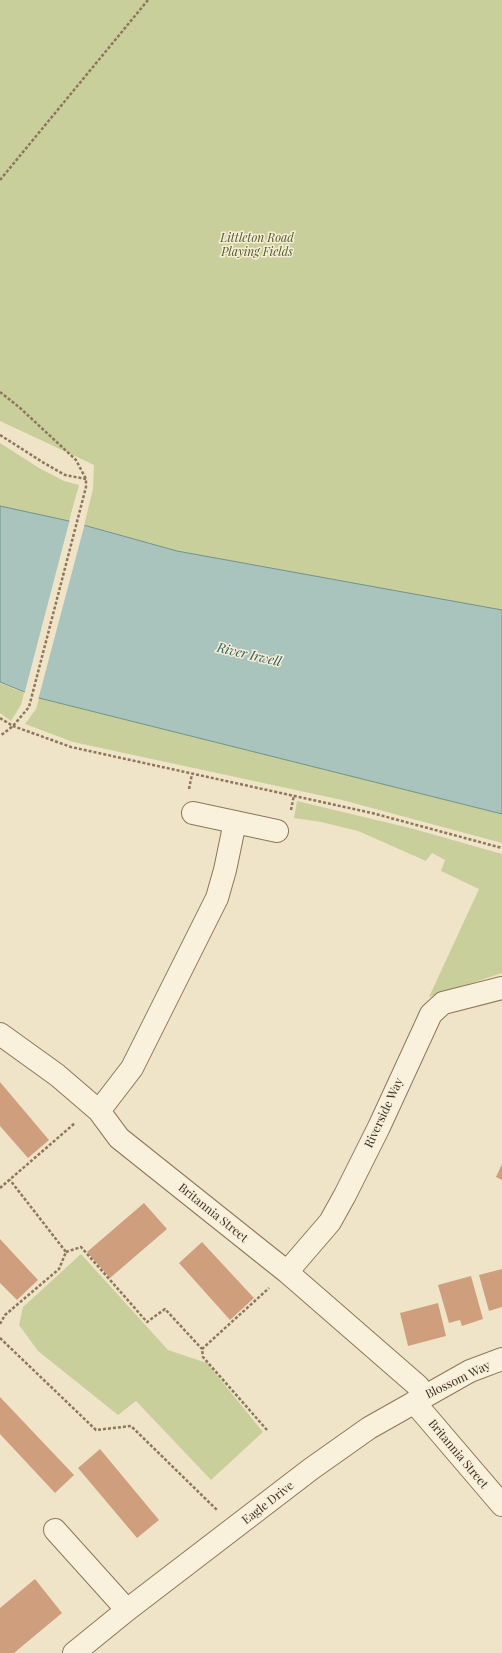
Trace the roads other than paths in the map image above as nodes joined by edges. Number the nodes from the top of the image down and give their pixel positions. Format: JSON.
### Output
{"nodes":[{"id":1,"x":193,"y":813,"type":"dead end"},
{"id":2,"x":235,"y":822,"type":"junction"},
{"id":3,"x":277,"y":831,"type":"dead end"},
{"id":4,"x":502,"y":988,"type":"edge"},
{"id":5,"x":0,"y":1034,"type":"edge"},
{"id":6,"x":96,"y":1109,"type":"junction"},
{"id":7,"x":287,"y":1272,"type":"junction"},
{"id":8,"x":502,"y":1359,"type":"edge"},
{"id":9,"x":419,"y":1399,"type":"junction"},
{"id":10,"x":502,"y":1505,"type":"edge"},
{"id":11,"x":54,"y":1530,"type":"dead end"},
{"id":12,"x":127,"y":1610,"type":"junction"},
{"id":13,"x":74,"y":1653,"type":"edge"}],
"edges":[{"from":1,"to":2,"type":"street"},
{"from":2,"to":3,"type":"street"},
{"from":2,"to":6,"type":"street"},
{"from":4,"to":7,"type":"street","name":"Riverside Way"},
{"from":5,"to":6,"type":"street","name":"Britannia Street"},
{"from":6,"to":7,"type":"street","name":"Britannia Street"},
{"from":7,"to":9,"type":"street","name":"Britannia Street"},
{"from":8,"to":9,"type":"street","name":"Blossom Way"},
{"from":9,"to":10,"type":"street","name":"Britannia Street"},
{"from":9,"to":12,"type":"street","name":"Eagle Drive"},
{"from":11,"to":12,"type":"street"},
{"from":12,"to":13,"type":"street","name":"Eagle Drive"}]}
